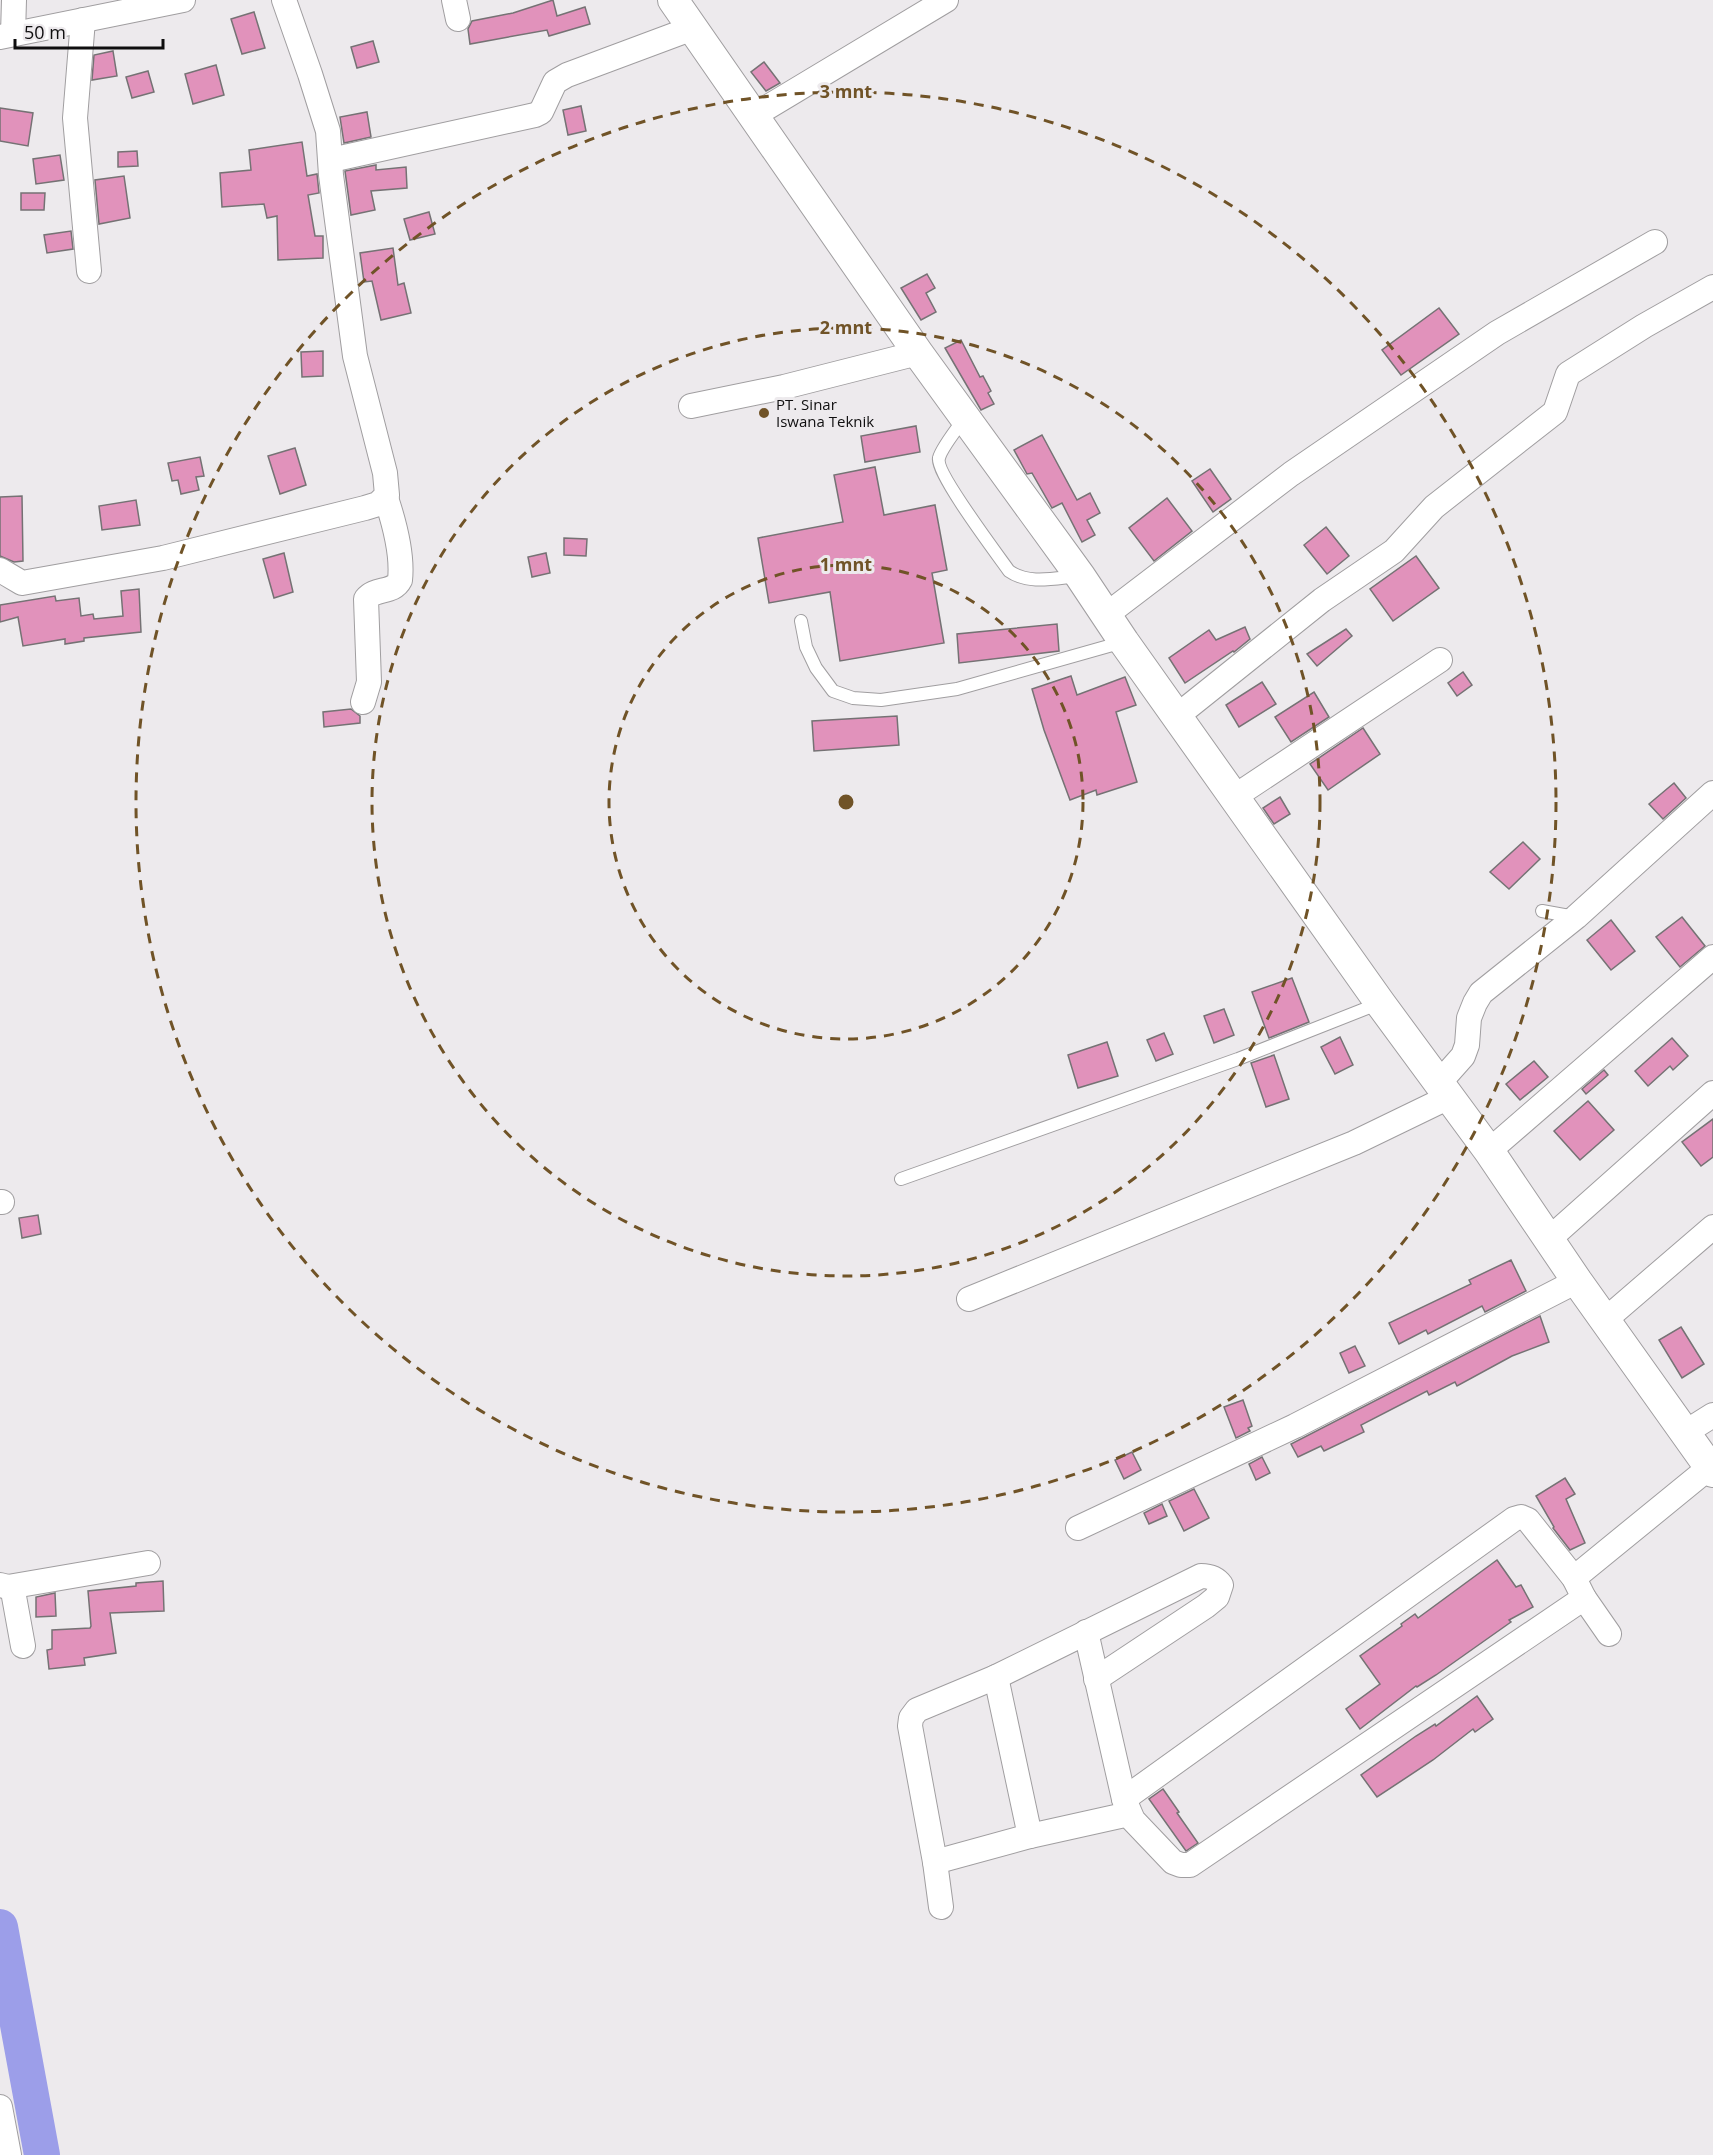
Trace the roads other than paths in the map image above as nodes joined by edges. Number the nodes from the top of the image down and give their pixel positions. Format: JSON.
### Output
{"nodes":[{"id":1,"x":14,"y":0,"type":"edge"},
{"id":2,"x":183,"y":0,"type":"edge"},
{"id":3,"x":284,"y":0,"type":"edge"},
{"id":4,"x":673,"y":0,"type":"edge"},
{"id":5,"x":946,"y":0,"type":"edge"},
{"id":6,"x":132,"y":6,"type":"edge"},
{"id":7,"x":83,"y":20,"type":"junction"},
{"id":8,"x":693,"y":28,"type":"junction"},
{"id":9,"x":7,"y":35,"type":"edge"},
{"id":10,"x":753,"y":116,"type":"junction"},
{"id":11,"x":331,"y":160,"type":"junction"},
{"id":12,"x":1655,"y":242,"type":"dead end"},
{"id":13,"x":89,"y":271,"type":"dead end"},
{"id":14,"x":1713,"y":287,"type":"edge"},
{"id":15,"x":918,"y":353,"type":"junction"},
{"id":16,"x":691,"y":406,"type":"dead end"},
{"id":17,"x":965,"y":417,"type":"junction"},
{"id":18,"x":386,"y":498,"type":"junction"},
{"id":19,"x":0,"y":570,"type":"edge"},
{"id":20,"x":1080,"y":576,"type":"junction"},
{"id":21,"x":1106,"y":615,"type":"junction"},
{"id":22,"x":801,"y":621,"type":"dead end"},
{"id":23,"x":1124,"y":642,"type":"junction"},
{"id":24,"x":1440,"y":660,"type":"dead end"},
{"id":25,"x":363,"y":702,"type":"dead end"},
{"id":26,"x":1177,"y":716,"type":"junction"},
{"id":27,"x":1713,"y":793,"type":"edge"},
{"id":28,"x":1234,"y":797,"type":"junction"},
{"id":29,"x":1542,"y":911,"type":"dead end"},
{"id":30,"x":1576,"y":917,"type":"junction"},
{"id":31,"x":1713,"y":957,"type":"edge"},
{"id":32,"x":1380,"y":1003,"type":"junction"},
{"id":33,"x":1444,"y":1090,"type":"junction"},
{"id":34,"x":1713,"y":1093,"type":"edge"},
{"id":35,"x":1489,"y":1151,"type":"junction"},
{"id":36,"x":901,"y":1179,"type":"dead end"},
{"id":37,"x":1713,"y":1227,"type":"edge"},
{"id":38,"x":1549,"y":1239,"type":"junction"},
{"id":39,"x":1577,"y":1281,"type":"junction"},
{"id":40,"x":969,"y":1299,"type":"dead end"},
{"id":41,"x":1605,"y":1320,"type":"junction"},
{"id":42,"x":1713,"y":1415,"type":"edge"},
{"id":43,"x":1686,"y":1432,"type":"junction"},
{"id":44,"x":1712,"y":1469,"type":"edge"},
{"id":45,"x":1078,"y":1528,"type":"dead end"},
{"id":46,"x":148,"y":1563,"type":"dead end"},
{"id":47,"x":4,"y":1586,"type":"edge"},
{"id":48,"x":1579,"y":1588,"type":"junction"},
{"id":49,"x":1086,"y":1632,"type":"junction"},
{"id":50,"x":1609,"y":1634,"type":"dead end"},
{"id":51,"x":23,"y":1646,"type":"dead end"},
{"id":52,"x":996,"y":1677,"type":"junction"},
{"id":53,"x":1096,"y":1679,"type":"junction"},
{"id":54,"x":1127,"y":1806,"type":"junction"},
{"id":55,"x":1030,"y":1836,"type":"junction"},
{"id":56,"x":935,"y":1862,"type":"junction"},
{"id":57,"x":941,"y":1907,"type":"dead end"},
{"id":58,"x":0,"y":2108,"type":"edge"},
{"id":59,"x":9,"y":2155,"type":"edge"}],
"edges":[{"from":1,"to":9,"type":"street"},
{"from":2,"to":6,"type":"street"},
{"from":3,"to":11,"type":"street"},
{"from":4,"to":8,"type":"street"},
{"from":5,"to":10,"type":"street"},
{"from":6,"to":7,"type":"street"},
{"from":7,"to":9,"type":"street"},
{"from":7,"to":13,"type":"street"},
{"from":8,"to":10,"type":"street"},
{"from":8,"to":11,"type":"street"},
{"from":10,"to":15,"type":"street"},
{"from":11,"to":18,"type":"street"},
{"from":12,"to":21,"type":"street"},
{"from":14,"to":26,"type":"street"},
{"from":15,"to":16,"type":"street"},
{"from":15,"to":17,"type":"street"},
{"from":17,"to":20,"type":"street"},
{"from":17,"to":20,"type":"lane"},
{"from":18,"to":19,"type":"street"},
{"from":18,"to":25,"type":"street"},
{"from":20,"to":21,"type":"street"},
{"from":21,"to":23,"type":"street"},
{"from":22,"to":23,"type":"lane"},
{"from":23,"to":26,"type":"street"},
{"from":24,"to":28,"type":"street"},
{"from":26,"to":28,"type":"street"},
{"from":27,"to":30,"type":"street"},
{"from":28,"to":32,"type":"street"},
{"from":29,"to":30,"type":"lane"},
{"from":30,"to":33,"type":"street"},
{"from":31,"to":35,"type":"street"},
{"from":32,"to":33,"type":"street"},
{"from":32,"to":36,"type":"lane"},
{"from":33,"to":35,"type":"street"},
{"from":33,"to":40,"type":"street"},
{"from":34,"to":38,"type":"street"},
{"from":35,"to":38,"type":"street"},
{"from":37,"to":41,"type":"street"},
{"from":38,"to":39,"type":"street"},
{"from":39,"to":41,"type":"street"},
{"from":39,"to":45,"type":"street"},
{"from":41,"to":43,"type":"street"},
{"from":42,"to":43,"type":"street"},
{"from":43,"to":44,"type":"street"},
{"from":44,"to":48,"type":"street"},
{"from":46,"to":47,"type":"street"},
{"from":47,"to":51,"type":"street"},
{"from":48,"to":50,"type":"street"},
{"from":48,"to":54,"type":"street"},
{"from":48,"to":54,"type":"street"},
{"from":49,"to":52,"type":"street"},
{"from":49,"to":53,"type":"street"},
{"from":49,"to":53,"type":"street"},
{"from":52,"to":55,"type":"street"},
{"from":52,"to":56,"type":"street"},
{"from":53,"to":54,"type":"street"},
{"from":54,"to":55,"type":"street"},
{"from":55,"to":56,"type":"street"},
{"from":56,"to":57,"type":"street"},
{"from":58,"to":59,"type":"street"}]}
